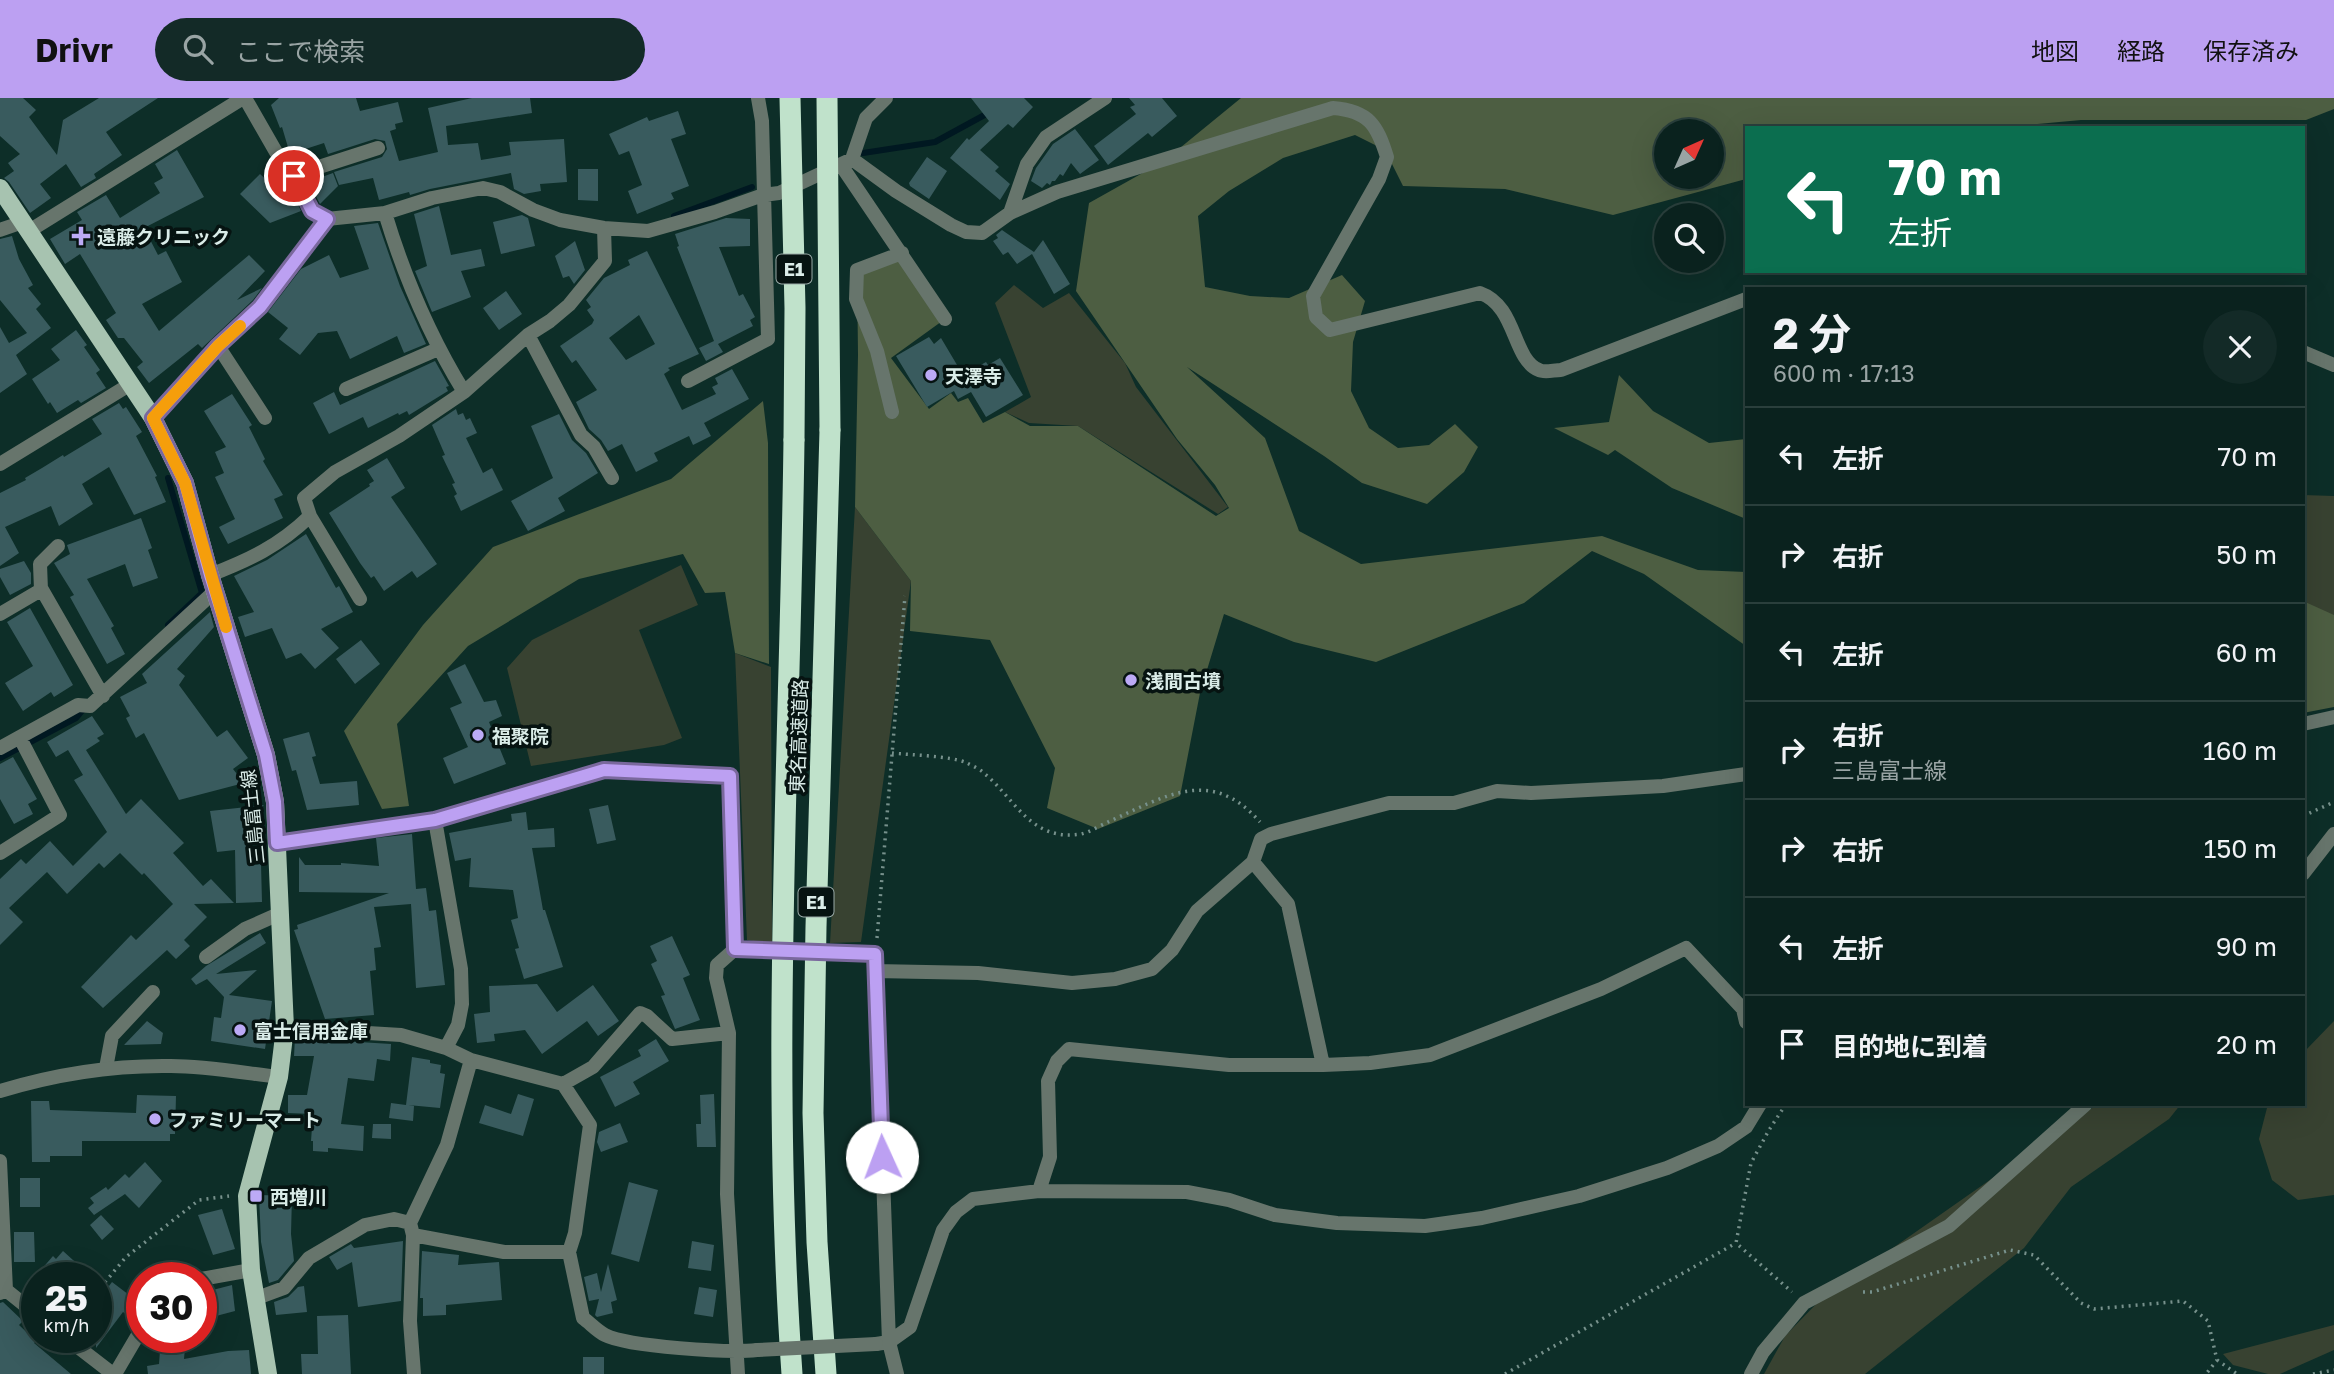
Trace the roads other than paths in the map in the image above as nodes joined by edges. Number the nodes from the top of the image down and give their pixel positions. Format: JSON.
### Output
{"nodes":[{"id":1,"x":244,"y":98,"type":"edge"},
{"id":2,"x":758,"y":98,"type":"edge"},
{"id":3,"x":790,"y":98,"type":"edge"},
{"id":4,"x":827,"y":98,"type":"edge"},
{"id":5,"x":886,"y":98,"type":"edge"},
{"id":6,"x":1105,"y":98,"type":"edge"},
{"id":7,"x":378,"y":148,"type":"dead end"},
{"id":8,"x":847,"y":162,"type":"junction"},
{"id":9,"x":294,"y":176,"type":"junction"},
{"id":10,"x":0,"y":188,"type":"edge"},
{"id":11,"x":763,"y":195,"type":"junction"},
{"id":12,"x":384,"y":213,"type":"junction"},
{"id":13,"x":1010,"y":213,"type":"junction"},
{"id":14,"x":327,"y":219,"type":"junction"},
{"id":15,"x":26,"y":227,"type":"junction"},
{"id":16,"x":604,"y":228,"type":"junction"},
{"id":17,"x":0,"y":230,"type":"edge"},
{"id":18,"x":902,"y":253,"type":"junction"},
{"id":19,"x":1745,"y":299,"type":"edge"},
{"id":20,"x":945,"y":319,"type":"dead end"},
{"id":21,"x":528,"y":335,"type":"junction"},
{"id":22,"x":218,"y":346,"type":"junction"},
{"id":23,"x":438,"y":349,"type":"junction"},
{"id":24,"x":2305,"y":353,"type":"edge"},
{"id":25,"x":2334,"y":365,"type":"edge"},
{"id":26,"x":688,"y":381,"type":"dead end"},
{"id":27,"x":129,"y":386,"type":"junction"},
{"id":28,"x":346,"y":389,"type":"dead end"},
{"id":29,"x":464,"y":392,"type":"junction"},
{"id":30,"x":892,"y":412,"type":"dead end"},
{"id":31,"x":153,"y":418,"type":"junction"},
{"id":32,"x":265,"y":418,"type":"dead end"},
{"id":33,"x":0,"y":464,"type":"edge"},
{"id":34,"x":612,"y":478,"type":"dead end"},
{"id":35,"x":310,"y":516,"type":"junction"},
{"id":36,"x":58,"y":546,"type":"dead end"},
{"id":37,"x":212,"y":583,"type":"junction"},
{"id":38,"x":41,"y":587,"type":"junction"},
{"id":39,"x":360,"y":599,"type":"dead end"},
{"id":40,"x":0,"y":614,"type":"edge"},
{"id":41,"x":99,"y":690,"type":"junction"},
{"id":42,"x":2334,"y":717,"type":"edge"},
{"id":43,"x":2305,"y":724,"type":"edge"},
{"id":44,"x":22,"y":743,"type":"junction"},
{"id":45,"x":0,"y":748,"type":"edge"},
{"id":46,"x":1745,"y":774,"type":"edge"},
{"id":47,"x":435,"y":820,"type":"junction"},
{"id":48,"x":2334,"y":834,"type":"edge"},
{"id":49,"x":277,"y":843,"type":"junction"},
{"id":50,"x":0,"y":853,"type":"edge"},
{"id":51,"x":1253,"y":862,"type":"junction"},
{"id":52,"x":2305,"y":871,"type":"edge"},
{"id":53,"x":281,"y":913,"type":"junction"},
{"id":54,"x":741,"y":950,"type":"junction"},
{"id":55,"x":206,"y":957,"type":"dead end"},
{"id":56,"x":875,"y":971,"type":"junction"},
{"id":57,"x":153,"y":992,"type":"dead end"},
{"id":58,"x":1745,"y":1016,"type":"edge"},
{"id":59,"x":285,"y":1028,"type":"junction"},
{"id":60,"x":729,"y":1033,"type":"junction"},
{"id":61,"x":446,"y":1048,"type":"junction"},
{"id":62,"x":471,"y":1060,"type":"junction"},
{"id":63,"x":1323,"y":1065,"type":"junction"},
{"id":64,"x":106,"y":1068,"type":"junction"},
{"id":65,"x":279,"y":1077,"type":"junction"},
{"id":66,"x":563,"y":1084,"type":"junction"},
{"id":67,"x":0,"y":1091,"type":"edge"},
{"id":68,"x":1759,"y":1106,"type":"edge"},
{"id":69,"x":2084,"y":1106,"type":"edge"},
{"id":70,"x":0,"y":1161,"type":"edge"},
{"id":71,"x":1039,"y":1191,"type":"junction"},
{"id":72,"x":411,"y":1229,"type":"junction"},
{"id":73,"x":569,"y":1252,"type":"junction"},
{"id":74,"x":251,"y":1270,"type":"junction"},
{"id":75,"x":217,"y":1276,"type":"edge"},
{"id":76,"x":3,"y":1292,"type":"edge"},
{"id":77,"x":257,"y":1298,"type":"junction"},
{"id":78,"x":21,"y":1304,"type":"edge"},
{"id":79,"x":883,"y":1343,"type":"junction"},
{"id":80,"x":738,"y":1352,"type":"junction"},
{"id":81,"x":86,"y":1353,"type":"edge"},
{"id":82,"x":127,"y":1353,"type":"edge"},
{"id":83,"x":114,"y":1374,"type":"edge"},
{"id":84,"x":268,"y":1374,"type":"edge"},
{"id":85,"x":414,"y":1374,"type":"edge"},
{"id":86,"x":738,"y":1374,"type":"edge"},
{"id":87,"x":792,"y":1374,"type":"edge"},
{"id":88,"x":826,"y":1374,"type":"edge"},
{"id":89,"x":897,"y":1374,"type":"edge"},
{"id":90,"x":1751,"y":1374,"type":"edge"}],
"edges":[{"from":1,"to":9,"type":"street"},
{"from":1,"to":15,"type":"street"},
{"from":2,"to":11,"type":"street"},
{"from":3,"to":87,"type":"highway","name":"東名高速道路","number":"E1","bridge":true},
{"from":4,"to":88,"type":"highway","name":"東名高速道路","number":"E1","bridge":true},
{"from":5,"to":8,"type":"street"},
{"from":6,"to":13,"type":"street"},
{"from":7,"to":9,"type":"street"},
{"from":8,"to":11,"type":"street"},
{"from":8,"to":13,"type":"street"},
{"from":8,"to":18,"type":"street"},
{"from":9,"to":14,"type":"street"},
{"from":10,"to":15,"type":"main road","name":"三島富士線"},
{"from":11,"to":16,"type":"street"},
{"from":11,"to":26,"type":"street"},
{"from":12,"to":14,"type":"street"},
{"from":12,"to":16,"type":"street"},
{"from":12,"to":23,"type":"street"},
{"from":13,"to":19,"type":"street"},
{"from":14,"to":22,"type":"street"},
{"from":15,"to":17,"type":"street"},
{"from":15,"to":27,"type":"main road","name":"三島富士線"},
{"from":16,"to":21,"type":"street"},
{"from":18,"to":20,"type":"street"},
{"from":18,"to":30,"type":"street"},
{"from":21,"to":29,"type":"street"},
{"from":21,"to":34,"type":"street"},
{"from":22,"to":31,"type":"street"},
{"from":22,"to":32,"type":"street"},
{"from":23,"to":28,"type":"street"},
{"from":23,"to":29,"type":"street"},
{"from":24,"to":25,"type":"street"},
{"from":27,"to":31,"type":"main road","name":"三島富士線"},
{"from":27,"to":33,"type":"street"},
{"from":29,"to":35,"type":"street"},
{"from":31,"to":37,"type":"main road","name":"三島富士線"},
{"from":35,"to":37,"type":"street"},
{"from":35,"to":39,"type":"street"},
{"from":36,"to":38,"type":"street"},
{"from":37,"to":41,"type":"street"},
{"from":37,"to":49,"type":"main road","name":"三島富士線"},
{"from":38,"to":40,"type":"street"},
{"from":38,"to":41,"type":"street"},
{"from":41,"to":44,"type":"street"},
{"from":42,"to":43,"type":"street"},
{"from":44,"to":45,"type":"street"},
{"from":44,"to":50,"type":"street"},
{"from":46,"to":51,"type":"street"},
{"from":47,"to":49,"type":"street"},
{"from":47,"to":54,"type":"street"},
{"from":47,"to":61,"type":"street"},
{"from":48,"to":52,"type":"street"},
{"from":49,"to":53,"type":"main road","name":"三島富士線"},
{"from":51,"to":56,"type":"street"},
{"from":51,"to":63,"type":"street"},
{"from":53,"to":55,"type":"street"},
{"from":53,"to":59,"type":"main road","name":"三島富士線"},
{"from":54,"to":56,"type":"street","bridge":true},
{"from":54,"to":60,"type":"street"},
{"from":56,"to":79,"type":"street"},
{"from":57,"to":64,"type":"street"},
{"from":58,"to":63,"type":"street"},
{"from":59,"to":61,"type":"street"},
{"from":59,"to":65,"type":"main road","name":"三島富士線"},
{"from":60,"to":66,"type":"street"},
{"from":60,"to":80,"type":"street"},
{"from":61,"to":62,"type":"street"},
{"from":62,"to":66,"type":"street"},
{"from":62,"to":72,"type":"street"},
{"from":63,"to":71,"type":"street"},
{"from":64,"to":65,"type":"street"},
{"from":64,"to":67,"type":"street"},
{"from":65,"to":74,"type":"main road","name":"三島富士線"},
{"from":66,"to":73,"type":"street"},
{"from":68,"to":71,"type":"street"},
{"from":69,"to":90,"type":"street"},
{"from":70,"to":76,"type":"street"},
{"from":71,"to":79,"type":"street"},
{"from":72,"to":73,"type":"street"},
{"from":72,"to":77,"type":"street"},
{"from":72,"to":85,"type":"street"},
{"from":73,"to":80,"type":"street"},
{"from":74,"to":75,"type":"street"},
{"from":74,"to":77,"type":"main road","name":"三島富士線"},
{"from":76,"to":78,"type":"street"},
{"from":77,"to":84,"type":"main road","name":"三島富士線"},
{"from":79,"to":80,"type":"street","bridge":true},
{"from":79,"to":89,"type":"street"},
{"from":80,"to":86,"type":"street"},
{"from":81,"to":83,"type":"street"},
{"from":82,"to":83,"type":"street"}]}
